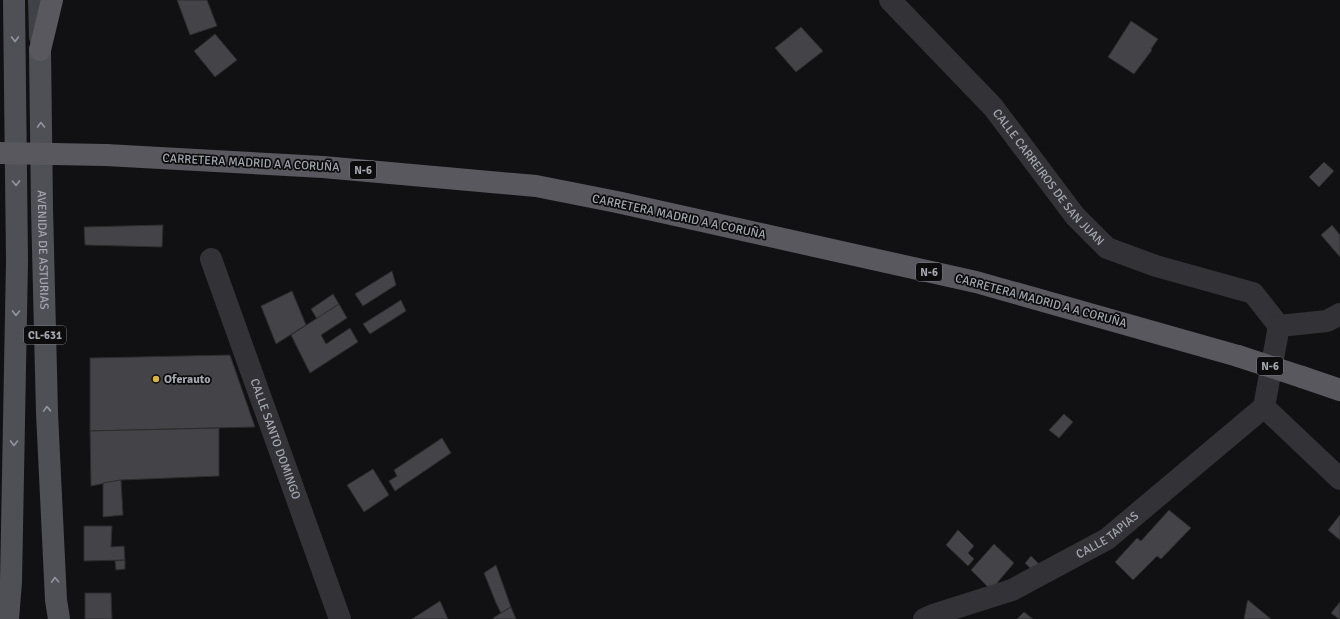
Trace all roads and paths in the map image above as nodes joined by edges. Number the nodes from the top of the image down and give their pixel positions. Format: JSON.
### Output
{"nodes":[{"id":1,"x":14,"y":0,"type":"edge"},
{"id":2,"x":39,"y":0,"type":"edge"},
{"id":3,"x":52,"y":0,"type":"edge"},
{"id":4,"x":890,"y":0,"type":"edge"},
{"id":5,"x":40,"y":50,"type":"junction"},
{"id":6,"x":0,"y":154,"type":"edge"},
{"id":7,"x":211,"y":259,"type":"dead end"},
{"id":8,"x":1340,"y":314,"type":"edge"},
{"id":9,"x":1279,"y":326,"type":"junction"},
{"id":10,"x":1340,"y":390,"type":"edge"},
{"id":11,"x":1264,"y":407,"type":"junction"},
{"id":12,"x":1340,"y":479,"type":"edge"},
{"id":13,"x":8,"y":619,"type":"edge"},
{"id":14,"x":59,"y":619,"type":"edge"},
{"id":15,"x":340,"y":619,"type":"edge"},
{"id":16,"x":924,"y":619,"type":"edge"}],
"edges":[{"from":1,"to":13,"type":"main road","number":"CL-631","one_way":true},
{"from":2,"to":5,"type":"main road","name":"AVENIDA DE ASTURIAS"},
{"from":3,"to":5,"type":"highway"},
{"from":4,"to":9,"type":"street","name":"CALLE CARREIROS DE SAN JUAN"},
{"from":14,"to":5,"type":"main road","name":"AVENIDA DE ASTURIAS","number":"CL-631","one_way":true},
{"from":6,"to":10,"type":"highway","name":"CARRETERA MADRID A A CORUÑA","number":"N-6","bridge":true},
{"from":7,"to":15,"type":"street","name":"CALLE SANTO DOMINGO"},
{"from":8,"to":9,"type":"street"},
{"from":9,"to":11,"type":"street"},
{"from":11,"to":12,"type":"street"},
{"from":11,"to":16,"type":"street","name":"CALLE TAPIAS"}]}
